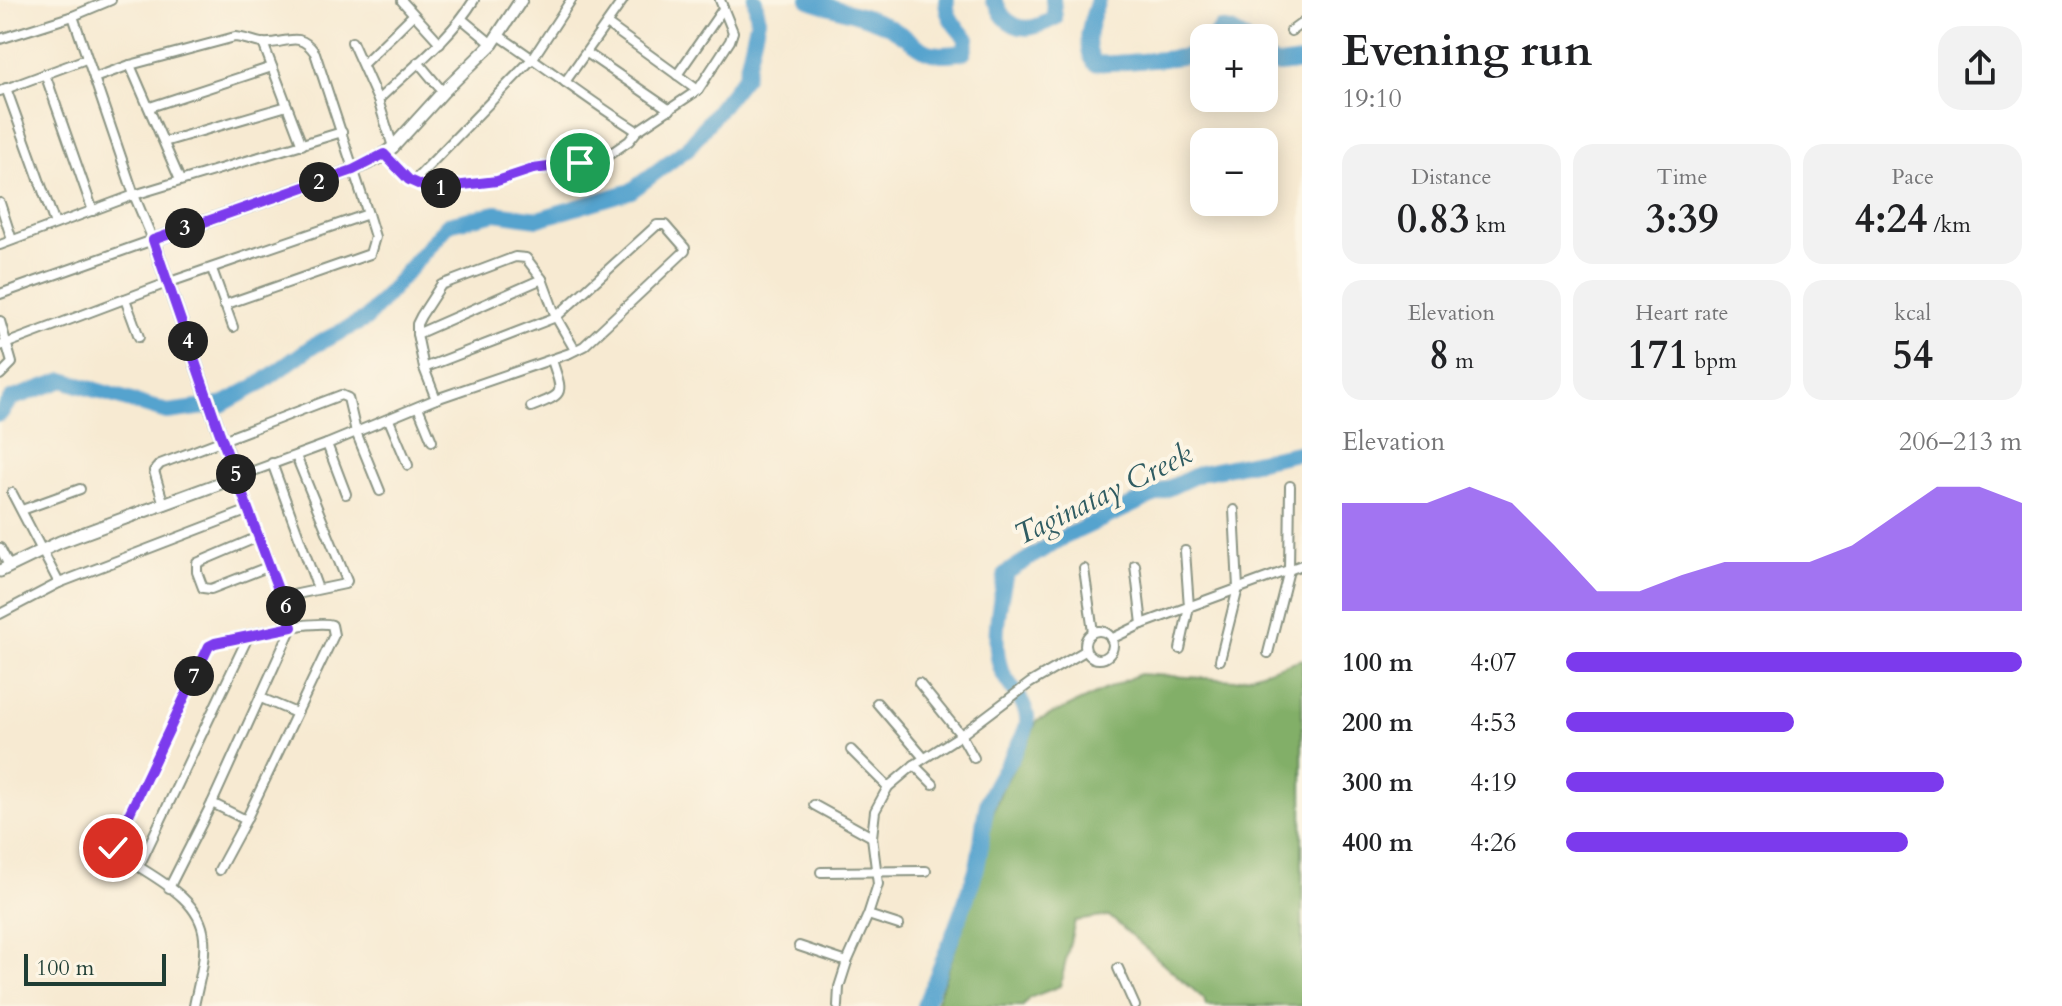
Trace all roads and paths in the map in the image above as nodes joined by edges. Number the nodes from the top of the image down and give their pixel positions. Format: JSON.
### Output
{"nodes":[{"id":1,"x":111,"y":0,"type":"edge"},
{"id":2,"x":474,"y":0,"type":"edge"},
{"id":3,"x":521,"y":0,"type":"edge"},
{"id":4,"x":571,"y":0,"type":"edge"},
{"id":5,"x":623,"y":0,"type":"edge"},
{"id":6,"x":402,"y":1,"type":"edge"},
{"id":7,"x":721,"y":5,"type":"edge"},
{"id":8,"x":413,"y":15,"type":"junction"},
{"id":9,"x":73,"y":16,"type":"junction"},
{"id":10,"x":462,"y":19,"type":"junction"},
{"id":11,"x":1302,"y":23,"type":"edge"},
{"id":12,"x":607,"y":24,"type":"junction"},
{"id":13,"x":1291,"y":31,"type":"dead end"},
{"id":14,"x":0,"y":39,"type":"edge"},
{"id":15,"x":495,"y":40,"type":"junction"},
{"id":16,"x":352,"y":42,"type":"dead end"},
{"id":17,"x":263,"y":43,"type":"junction"},
{"id":18,"x":440,"y":43,"type":"junction"},
{"id":19,"x":587,"y":53,"type":"junction"},
{"id":20,"x":533,"y":58,"type":"junction"},
{"id":21,"x":86,"y":59,"type":"junction"},
{"id":22,"x":418,"y":62,"type":"junction"},
{"id":23,"x":363,"y":64,"type":"junction"},
{"id":24,"x":130,"y":65,"type":"junction"},
{"id":25,"x":272,"y":67,"type":"junction"},
{"id":26,"x":45,"y":74,"type":"junction"},
{"id":27,"x":677,"y":75,"type":"junction"},
{"id":28,"x":94,"y":78,"type":"junction"},
{"id":29,"x":565,"y":82,"type":"junction"},
{"id":30,"x":3,"y":90,"type":"edge"},
{"id":31,"x":698,"y":90,"type":"junction"},
{"id":32,"x":443,"y":92,"type":"junction"},
{"id":33,"x":378,"y":100,"type":"junction"},
{"id":34,"x":287,"y":106,"type":"junction"},
{"id":35,"x":150,"y":107,"type":"junction"},
{"id":36,"x":670,"y":110,"type":"junction"},
{"id":37,"x":637,"y":131,"type":"junction"},
{"id":38,"x":342,"y":132,"type":"junction"},
{"id":39,"x":164,"y":142,"type":"junction"},
{"id":40,"x":302,"y":145,"type":"junction"},
{"id":41,"x":389,"y":150,"type":"junction"},
{"id":42,"x":353,"y":170,"type":"junction"},
{"id":43,"x":180,"y":180,"type":"junction"},
{"id":44,"x":413,"y":182,"type":"junction"},
{"id":45,"x":134,"y":195,"type":"junction"},
{"id":46,"x":0,"y":203,"type":"edge"},
{"id":47,"x":93,"y":211,"type":"junction"},
{"id":48,"x":368,"y":214,"type":"junction"},
{"id":49,"x":55,"y":224,"type":"junction"},
{"id":50,"x":12,"y":240,"type":"junction"},
{"id":51,"x":153,"y":240,"type":"junction"},
{"id":52,"x":0,"y":245,"type":"edge"},
{"id":53,"x":212,"y":269,"type":"junction"},
{"id":54,"x":542,"y":279,"type":"junction"},
{"id":55,"x":167,"y":283,"type":"junction"},
{"id":56,"x":0,"y":294,"type":"edge"},
{"id":57,"x":125,"y":299,"type":"junction"},
{"id":58,"x":224,"y":305,"type":"junction"},
{"id":59,"x":556,"y":317,"type":"junction"},
{"id":60,"x":0,"y":321,"type":"edge"},
{"id":61,"x":233,"y":327,"type":"dead end"},
{"id":62,"x":417,"y":334,"type":"junction"},
{"id":63,"x":139,"y":337,"type":"dead end"},
{"id":64,"x":4,"y":345,"type":"edge"},
{"id":65,"x":575,"y":350,"type":"junction"},
{"id":66,"x":552,"y":360,"type":"junction"},
{"id":67,"x":424,"y":368,"type":"junction"},
{"id":68,"x":0,"y":375,"type":"edge"},
{"id":69,"x":436,"y":399,"type":"junction"},
{"id":70,"x":418,"y":407,"type":"junction"},
{"id":71,"x":531,"y":407,"type":"dead end"},
{"id":72,"x":389,"y":420,"type":"junction"},
{"id":73,"x":356,"y":432,"type":"junction"},
{"id":74,"x":220,"y":436,"type":"junction"},
{"id":75,"x":432,"y":441,"type":"dead end"},
{"id":76,"x":327,"y":444,"type":"junction"},
{"id":77,"x":296,"y":456,"type":"junction"},
{"id":78,"x":272,"y":463,"type":"junction"},
{"id":79,"x":408,"y":465,"type":"dead end"},
{"id":80,"x":237,"y":477,"type":"junction"},
{"id":81,"x":1290,"y":486,"type":"dead end"},
{"id":82,"x":80,"y":489,"type":"dead end"},
{"id":83,"x":380,"y":491,"type":"dead end"},
{"id":84,"x":12,"y":493,"type":"dead end"},
{"id":85,"x":346,"y":494,"type":"dead end"},
{"id":86,"x":164,"y":505,"type":"junction"},
{"id":87,"x":22,"y":510,"type":"junction"},
{"id":88,"x":249,"y":510,"type":"junction"},
{"id":89,"x":1234,"y":510,"type":"dead end"},
{"id":90,"x":258,"y":537,"type":"junction"},
{"id":91,"x":0,"y":548,"type":"edge"},
{"id":92,"x":42,"y":550,"type":"junction"},
{"id":93,"x":1185,"y":551,"type":"dead end"},
{"id":94,"x":1135,"y":565,"type":"dead end"},
{"id":95,"x":1302,"y":565,"type":"edge"},
{"id":96,"x":270,"y":566,"type":"junction"},
{"id":97,"x":4,"y":568,"type":"edge"},
{"id":98,"x":1084,"y":569,"type":"dead end"},
{"id":99,"x":1289,"y":570,"type":"junction"},
{"id":100,"x":59,"y":583,"type":"junction"},
{"id":101,"x":1238,"y":588,"type":"junction"},
{"id":102,"x":318,"y":589,"type":"junction"},
{"id":103,"x":283,"y":597,"type":"junction"},
{"id":104,"x":1189,"y":607,"type":"junction"},
{"id":105,"x":0,"y":614,"type":"edge"},
{"id":106,"x":1142,"y":624,"type":"junction"},
{"id":107,"x":292,"y":627,"type":"junction"},
{"id":108,"x":1093,"y":632,"type":"junction"},
{"id":109,"x":248,"y":637,"type":"junction"},
{"id":110,"x":1111,"y":639,"type":"junction"},
{"id":111,"x":1180,"y":649,"type":"dead end"},
{"id":112,"x":1085,"y":651,"type":"junction"},
{"id":113,"x":1268,"y":653,"type":"dead end"},
{"id":114,"x":1220,"y":660,"type":"dead end"},
{"id":115,"x":919,"y":683,"type":"dead end"},
{"id":116,"x":261,"y":698,"type":"junction"},
{"id":117,"x":877,"y":703,"type":"dead end"},
{"id":118,"x":296,"y":713,"type":"junction"},
{"id":119,"x":961,"y":735,"type":"junction"},
{"id":120,"x":851,"y":750,"type":"dead end"},
{"id":121,"x":924,"y":758,"type":"junction"},
{"id":122,"x":974,"y":758,"type":"dead end"},
{"id":123,"x":914,"y":765,"type":"junction"},
{"id":124,"x":933,"y":784,"type":"dead end"},
{"id":125,"x":888,"y":787,"type":"junction"},
{"id":126,"x":212,"y":803,"type":"junction"},
{"id":127,"x":814,"y":805,"type":"dead end"},
{"id":128,"x":246,"y":820,"type":"junction"},
{"id":129,"x":872,"y":837,"type":"junction"},
{"id":130,"x":139,"y":866,"type":"junction"},
{"id":131,"x":219,"y":870,"type":"dead end"},
{"id":132,"x":926,"y":871,"type":"dead end"},
{"id":133,"x":821,"y":872,"type":"dead end"},
{"id":134,"x":878,"y":874,"type":"junction"},
{"id":135,"x":169,"y":888,"type":"junction"},
{"id":136,"x":868,"y":915,"type":"junction"},
{"id":137,"x":899,"y":925,"type":"dead end"},
{"id":138,"x":799,"y":946,"type":"dead end"},
{"id":139,"x":847,"y":962,"type":"junction"},
{"id":140,"x":1118,"y":968,"type":"dead end"},
{"id":141,"x":194,"y":1006,"type":"edge"},
{"id":142,"x":837,"y":1006,"type":"edge"},
{"id":143,"x":1135,"y":1006,"type":"edge"}],
"edges":[{"from":1,"to":9,"type":"street"},
{"from":2,"to":10,"type":"street"},
{"from":3,"to":15,"type":"street"},
{"from":4,"to":20,"type":"street"},
{"from":5,"to":12,"type":"street"},
{"from":6,"to":8,"type":"street"},
{"from":7,"to":27,"type":"street"},
{"from":7,"to":31,"type":"street"},
{"from":8,"to":18,"type":"street"},
{"from":8,"to":23,"type":"street"},
{"from":9,"to":14,"type":"street"},
{"from":9,"to":21,"type":"street"},
{"from":10,"to":15,"type":"street"},
{"from":10,"to":18,"type":"street"},
{"from":11,"to":13,"type":"street"},
{"from":12,"to":19,"type":"street"},
{"from":12,"to":27,"type":"street"},
{"from":15,"to":20,"type":"street"},
{"from":15,"to":32,"type":"street"},
{"from":16,"to":23,"type":"street"},
{"from":17,"to":24,"type":"street"},
{"from":17,"to":25,"type":"street"},
{"from":17,"to":38,"type":"street"},
{"from":18,"to":22,"type":"street"},
{"from":19,"to":29,"type":"street"},
{"from":19,"to":36,"type":"street"},
{"from":20,"to":29,"type":"street"},
{"from":20,"to":44,"type":"street"},
{"from":21,"to":26,"type":"street"},
{"from":21,"to":28,"type":"street"},
{"from":22,"to":32,"type":"street"},
{"from":22,"to":33,"type":"street"},
{"from":23,"to":33,"type":"street"},
{"from":24,"to":28,"type":"street"},
{"from":24,"to":35,"type":"street"},
{"from":25,"to":34,"type":"street"},
{"from":25,"to":35,"type":"street"},
{"from":26,"to":30,"type":"street"},
{"from":26,"to":47,"type":"street"},
{"from":27,"to":31,"type":"street"},
{"from":28,"to":45,"type":"street"},
{"from":29,"to":37,"type":"street"},
{"from":30,"to":49,"type":"street"},
{"from":31,"to":36,"type":"street"},
{"from":32,"to":41,"type":"street"},
{"from":33,"to":41,"type":"street"},
{"from":34,"to":39,"type":"street"},
{"from":34,"to":40,"type":"street"},
{"from":35,"to":39,"type":"street"},
{"from":36,"to":37,"type":"street"},
{"from":37,"to":44,"type":"street"},
{"from":38,"to":40,"type":"street"},
{"from":38,"to":42,"type":"street"},
{"from":39,"to":43,"type":"street"},
{"from":40,"to":43,"type":"street"},
{"from":41,"to":42,"type":"street"},
{"from":41,"to":44,"type":"street"},
{"from":42,"to":48,"type":"street"},
{"from":42,"to":51,"type":"street"},
{"from":43,"to":45,"type":"street"},
{"from":45,"to":47,"type":"street"},
{"from":45,"to":51,"type":"street"},
{"from":46,"to":50,"type":"street"},
{"from":47,"to":49,"type":"street"},
{"from":48,"to":53,"type":"street"},
{"from":48,"to":58,"type":"street"},
{"from":49,"to":50,"type":"street"},
{"from":50,"to":52,"type":"street"},
{"from":51,"to":55,"type":"street"},
{"from":51,"to":56,"type":"street"},
{"from":53,"to":55,"type":"street"},
{"from":53,"to":58,"type":"street"},
{"from":54,"to":59,"type":"street"},
{"from":54,"to":62,"type":"street"},
{"from":54,"to":62,"type":"street"},
{"from":55,"to":57,"type":"street"},
{"from":55,"to":74,"type":"street"},
{"from":57,"to":63,"type":"street"},
{"from":57,"to":64,"type":"street"},
{"from":58,"to":61,"type":"street"},
{"from":59,"to":65,"type":"street"},
{"from":59,"to":65,"type":"street"},
{"from":59,"to":67,"type":"street"},
{"from":60,"to":64,"type":"street"},
{"from":62,"to":67,"type":"street"},
{"from":64,"to":68,"type":"street"},
{"from":65,"to":66,"type":"street"},
{"from":66,"to":69,"type":"street"},
{"from":66,"to":71,"type":"street"},
{"from":67,"to":69,"type":"street"},
{"from":69,"to":70,"type":"street"},
{"from":70,"to":72,"type":"street"},
{"from":70,"to":75,"type":"street"},
{"from":72,"to":73,"type":"street"},
{"from":72,"to":79,"type":"street"},
{"from":73,"to":74,"type":"street"},
{"from":73,"to":76,"type":"street"},
{"from":73,"to":83,"type":"street"},
{"from":74,"to":80,"type":"street"},
{"from":74,"to":86,"type":"street"},
{"from":76,"to":77,"type":"street"},
{"from":76,"to":85,"type":"street"},
{"from":77,"to":78,"type":"street"},
{"from":77,"to":102,"type":"street"},
{"from":78,"to":80,"type":"street"},
{"from":78,"to":102,"type":"street"},
{"from":80,"to":86,"type":"street"},
{"from":80,"to":88,"type":"street"},
{"from":81,"to":99,"type":"street"},
{"from":82,"to":87,"type":"street"},
{"from":84,"to":87,"type":"street"},
{"from":86,"to":92,"type":"street"},
{"from":87,"to":92,"type":"street"},
{"from":88,"to":90,"type":"street"},
{"from":88,"to":100,"type":"street"},
{"from":89,"to":101,"type":"street"},
{"from":90,"to":96,"type":"street"},
{"from":90,"to":96,"type":"street"},
{"from":91,"to":97,"type":"street"},
{"from":92,"to":97,"type":"street"},
{"from":92,"to":100,"type":"street"},
{"from":93,"to":104,"type":"street"},
{"from":94,"to":106,"type":"street"},
{"from":95,"to":99,"type":"street"},
{"from":96,"to":103,"type":"street"},
{"from":98,"to":108,"type":"street"},
{"from":99,"to":101,"type":"street"},
{"from":99,"to":113,"type":"street"},
{"from":100,"to":105,"type":"street"},
{"from":101,"to":104,"type":"street"},
{"from":101,"to":114,"type":"street"},
{"from":102,"to":103,"type":"street"},
{"from":103,"to":107,"type":"street"},
{"from":104,"to":106,"type":"street"},
{"from":104,"to":111,"type":"street"},
{"from":106,"to":110,"type":"street"},
{"from":107,"to":109,"type":"street"},
{"from":107,"to":116,"type":"street"},
{"from":107,"to":118,"type":"street"},
{"from":108,"to":110,"type":"street"},
{"from":108,"to":112,"type":"street"},
{"from":109,"to":130,"type":"street"},
{"from":109,"to":130,"type":"street"},
{"from":110,"to":112,"type":"street"},
{"from":112,"to":119,"type":"street"},
{"from":115,"to":119,"type":"street"},
{"from":116,"to":118,"type":"street"},
{"from":116,"to":126,"type":"street"},
{"from":117,"to":121,"type":"street"},
{"from":118,"to":128,"type":"street"},
{"from":119,"to":121,"type":"street"},
{"from":119,"to":122,"type":"street"},
{"from":120,"to":125,"type":"street"},
{"from":121,"to":123,"type":"street"},
{"from":123,"to":124,"type":"street"},
{"from":123,"to":125,"type":"street"},
{"from":125,"to":129,"type":"street"},
{"from":126,"to":128,"type":"street"},
{"from":126,"to":135,"type":"street"},
{"from":127,"to":129,"type":"street"},
{"from":128,"to":131,"type":"street"},
{"from":129,"to":134,"type":"street"},
{"from":130,"to":135,"type":"street"},
{"from":132,"to":134,"type":"street"},
{"from":133,"to":134,"type":"street"},
{"from":134,"to":136,"type":"street"},
{"from":135,"to":141,"type":"street"},
{"from":136,"to":137,"type":"street"},
{"from":136,"to":139,"type":"street"},
{"from":138,"to":139,"type":"street"},
{"from":139,"to":142,"type":"street"},
{"from":140,"to":143,"type":"street"}]}
